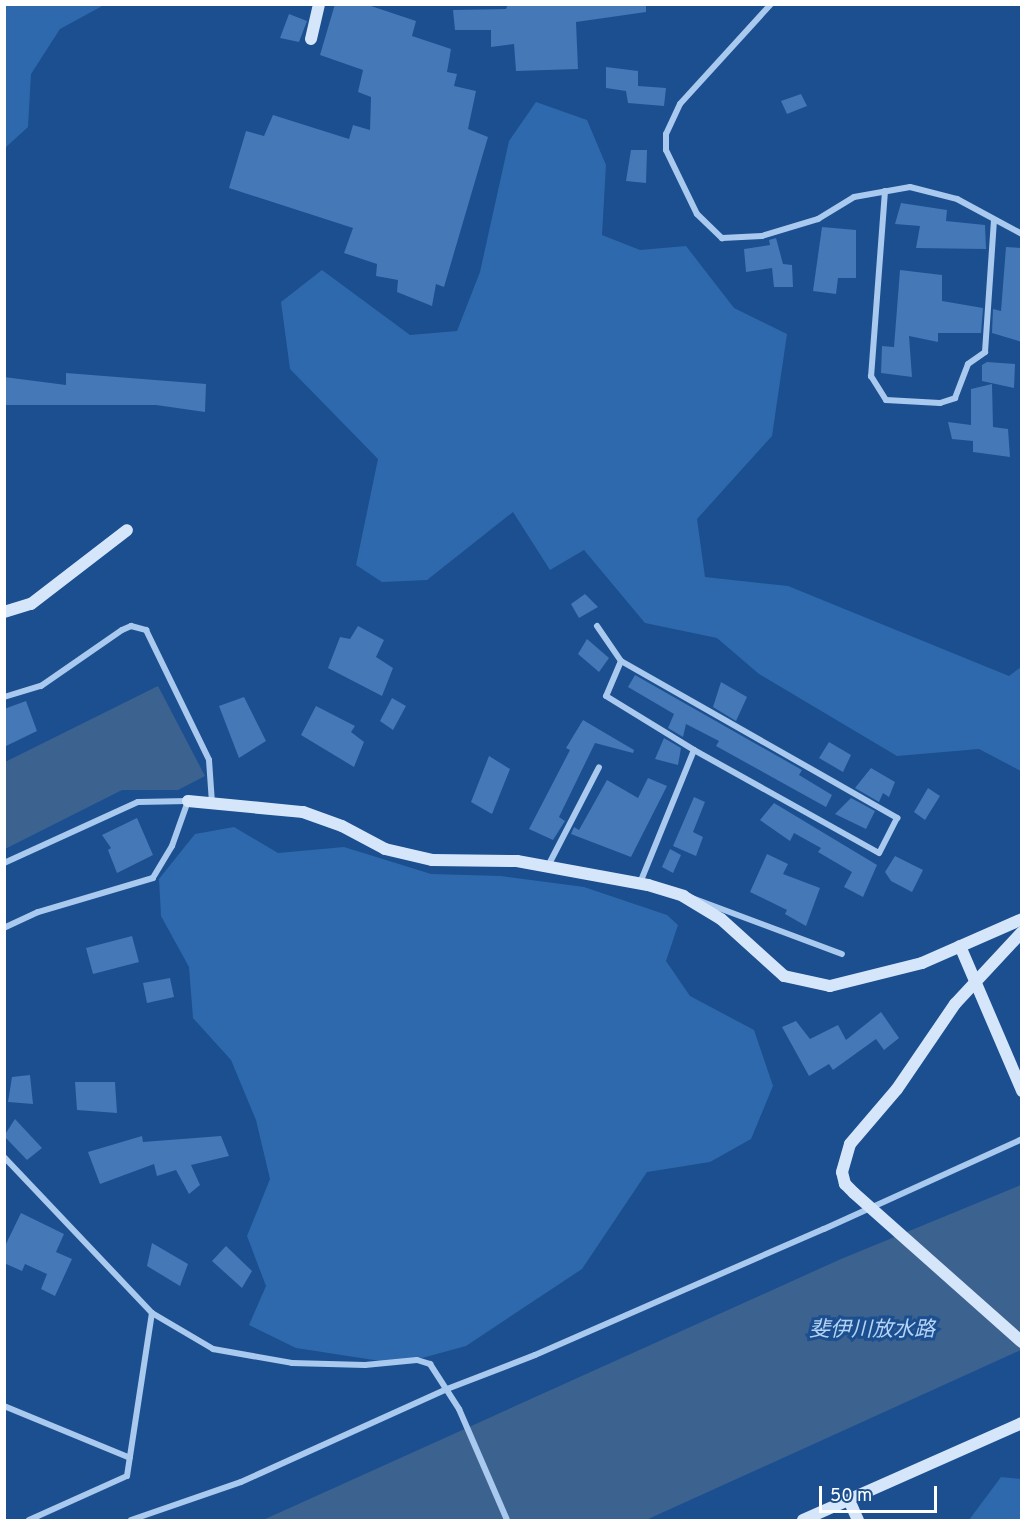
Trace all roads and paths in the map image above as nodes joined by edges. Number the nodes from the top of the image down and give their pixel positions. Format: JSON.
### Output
{"nodes":[{"id":1,"x":320,"y":4,"type":"edge"},
{"id":2,"x":771,"y":4,"type":"edge"},
{"id":3,"x":310,"y":39,"type":"dead end"},
{"id":4,"x":885,"y":191,"type":"junction"},
{"id":5,"x":994,"y":220,"type":"junction"},
{"id":6,"x":1022,"y":234,"type":"edge"},
{"id":7,"x":127,"y":530,"type":"dead end"},
{"id":8,"x":4,"y":612,"type":"edge"},
{"id":9,"x":597,"y":626,"type":"dead end"},
{"id":10,"x":621,"y":661,"type":"junction"},
{"id":11,"x":4,"y":697,"type":"edge"},
{"id":12,"x":694,"y":750,"type":"junction"},
{"id":13,"x":599,"y":767,"type":"dead end"},
{"id":14,"x":188,"y":801,"type":"junction"},
{"id":15,"x":212,"y":803,"type":"junction"},
{"id":16,"x":4,"y":863,"type":"edge"},
{"id":17,"x":548,"y":867,"type":"junction"},
{"id":18,"x":639,"y":884,"type":"junction"},
{"id":19,"x":683,"y":896,"type":"junction"},
{"id":20,"x":1022,"y":919,"type":"edge"},
{"id":21,"x":4,"y":927,"type":"edge"},
{"id":22,"x":1022,"y":932,"type":"edge"},
{"id":23,"x":960,"y":946,"type":"junction"},
{"id":24,"x":842,"y":954,"type":"dead end"},
{"id":25,"x":976,"y":981,"type":"junction"},
{"id":26,"x":1022,"y":1091,"type":"edge"},
{"id":27,"x":1022,"y":1139,"type":"edge"},
{"id":28,"x":4,"y":1157,"type":"edge"},
{"id":29,"x":152,"y":1313,"type":"junction"},
{"id":30,"x":1022,"y":1342,"type":"edge"},
{"id":31,"x":447,"y":1389,"type":"junction"},
{"id":32,"x":4,"y":1406,"type":"edge"},
{"id":33,"x":1022,"y":1423,"type":"edge"},
{"id":34,"x":130,"y":1458,"type":"junction"},
{"id":35,"x":849,"y":1500,"type":"junction"},
{"id":36,"x":29,"y":1521,"type":"edge"},
{"id":37,"x":131,"y":1521,"type":"edge"},
{"id":38,"x":507,"y":1521,"type":"edge"},
{"id":39,"x":803,"y":1521,"type":"edge"},
{"id":40,"x":858,"y":1521,"type":"edge"}],
"edges":[{"from":1,"to":3,"type":"street"},
{"from":2,"to":4,"type":"street"},
{"from":4,"to":5,"type":"street"},
{"from":4,"to":5,"type":"street"},
{"from":5,"to":6,"type":"street"},
{"from":7,"to":8,"type":"street"},
{"from":9,"to":10,"type":"street"},
{"from":10,"to":12,"type":"street"},
{"from":10,"to":12,"type":"street"},
{"from":11,"to":15,"type":"street"},
{"from":12,"to":18,"type":"street"},
{"from":13,"to":17,"type":"street"},
{"from":14,"to":15,"type":"street"},
{"from":14,"to":16,"type":"street"},
{"from":14,"to":21,"type":"street"},
{"from":15,"to":17,"type":"street"},
{"from":17,"to":18,"type":"street"},
{"from":18,"to":19,"type":"street"},
{"from":19,"to":23,"type":"street"},
{"from":19,"to":24,"type":"street"},
{"from":20,"to":23,"type":"street"},
{"from":22,"to":25,"type":"street"},
{"from":23,"to":25,"type":"street"},
{"from":25,"to":26,"type":"street"},
{"from":25,"to":30,"type":"street","bridge":true},
{"from":27,"to":31,"type":"street"},
{"from":28,"to":29,"type":"street"},
{"from":29,"to":31,"type":"street"},
{"from":29,"to":34,"type":"street"},
{"from":31,"to":37,"type":"street"},
{"from":31,"to":38,"type":"street"},
{"from":32,"to":34,"type":"street"},
{"from":33,"to":35,"type":"street"},
{"from":34,"to":36,"type":"street"},
{"from":35,"to":39,"type":"street"},
{"from":35,"to":40,"type":"street"}]}
